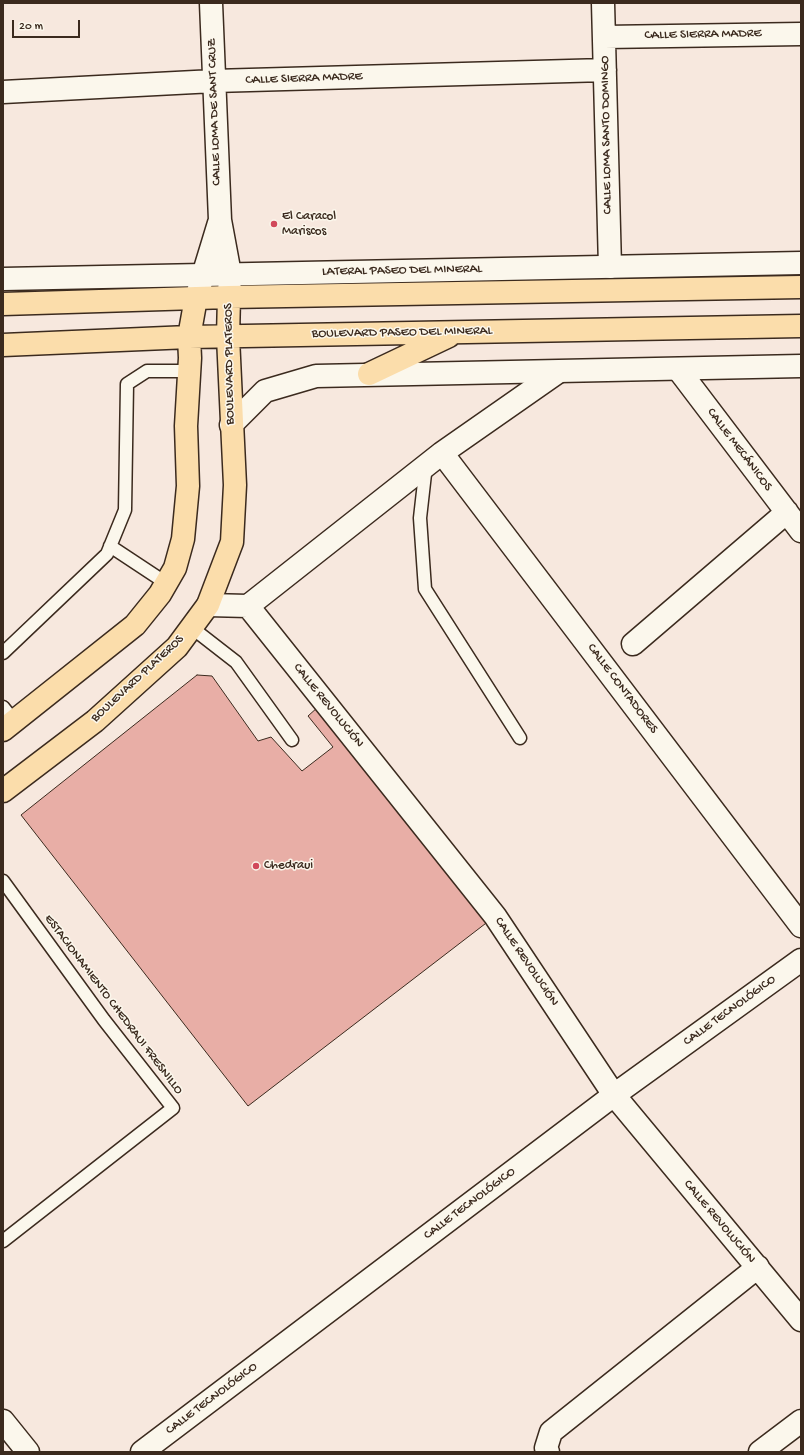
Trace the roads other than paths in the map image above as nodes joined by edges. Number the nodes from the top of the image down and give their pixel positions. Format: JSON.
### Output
{"nodes":[{"id":1,"x":211,"y":3,"type":"edge"},
{"id":2,"x":603,"y":3,"type":"edge"},
{"id":3,"x":801,"y":34,"type":"edge"},
{"id":4,"x":604,"y":37,"type":"junction"},
{"id":5,"x":605,"y":70,"type":"junction"},
{"id":6,"x":214,"y":81,"type":"junction"},
{"id":7,"x":3,"y":92,"type":"edge"},
{"id":8,"x":220,"y":220,"type":"junction"},
{"id":9,"x":801,"y":263,"type":"edge"},
{"id":10,"x":610,"y":267,"type":"junction"},
{"id":11,"x":230,"y":274,"type":"junction"},
{"id":12,"x":203,"y":275,"type":"junction"},
{"id":13,"x":54,"y":278,"type":"junction"},
{"id":14,"x":3,"y":279,"type":"edge"},
{"id":15,"x":801,"y":287,"type":"edge"},
{"id":16,"x":229,"y":296,"type":"junction"},
{"id":17,"x":196,"y":298,"type":"junction"},
{"id":18,"x":55,"y":302,"type":"junction"},
{"id":19,"x":3,"y":304,"type":"edge"},
{"id":20,"x":801,"y":326,"type":"edge"},
{"id":21,"x":457,"y":332,"type":"junction"},
{"id":22,"x":189,"y":337,"type":"junction"},
{"id":23,"x":228,"y":337,"type":"junction"},
{"id":24,"x":3,"y":345,"type":"edge"},
{"id":25,"x":801,"y":366,"type":"edge"},
{"id":26,"x":678,"y":369,"type":"junction"},
{"id":27,"x":190,"y":371,"type":"junction"},
{"id":28,"x":558,"y":372,"type":"junction"},
{"id":29,"x":369,"y":374,"type":"junction"},
{"id":30,"x":231,"y":425,"type":"junction"},
{"id":31,"x":434,"y":459,"type":"junction"},
{"id":32,"x":787,"y":512,"type":"junction"},
{"id":33,"x":801,"y":531,"type":"edge"},
{"id":34,"x":110,"y":546,"type":"junction"},
{"id":35,"x":166,"y":583,"type":"junction"},
{"id":36,"x":208,"y":605,"type":"junction"},
{"id":37,"x":248,"y":606,"type":"junction"},
{"id":38,"x":191,"y":627,"type":"junction"},
{"id":39,"x":633,"y":644,"type":"dead end"},
{"id":40,"x":3,"y":653,"type":"edge"},
{"id":41,"x":7,"y":719,"type":"edge"},
{"id":42,"x":520,"y":738,"type":"dead end"},
{"id":43,"x":292,"y":740,"type":"dead end"},
{"id":44,"x":3,"y":791,"type":"edge"},
{"id":45,"x":3,"y":881,"type":"edge"},
{"id":46,"x":801,"y":926,"type":"edge"},
{"id":47,"x":801,"y":960,"type":"edge"},
{"id":48,"x":614,"y":1095,"type":"junction"},
{"id":49,"x":3,"y":1241,"type":"edge"},
{"id":50,"x":758,"y":1268,"type":"junction"},
{"id":51,"x":801,"y":1320,"type":"edge"},
{"id":52,"x":3,"y":1421,"type":"edge"},
{"id":53,"x":801,"y":1421,"type":"edge"},
{"id":54,"x":28,"y":1452,"type":"edge"},
{"id":55,"x":142,"y":1452,"type":"edge"},
{"id":56,"x":548,"y":1452,"type":"edge"},
{"id":57,"x":760,"y":1452,"type":"edge"}],
"edges":[{"from":1,"to":6,"type":"street","name":"CALLE LOMA DE SANT CRUZ"},
{"from":2,"to":4,"type":"street","name":"CALLE LOMA SANTO DOMINGO"},
{"from":3,"to":4,"type":"street","name":"CALLE SIERRA MADRE"},
{"from":4,"to":5,"type":"street","name":"CALLE LOMA SANTO DOMINGO"},
{"from":5,"to":6,"type":"street","name":"CALLE SIERRA MADRE"},
{"from":5,"to":10,"type":"street","name":"CALLE LOMA SANTO DOMINGO"},
{"from":6,"to":7,"type":"street","name":"CALLE SIERRA MADRE"},
{"from":6,"to":8,"type":"street","name":"CALLE LOMA DE SANT CRUZ"},
{"from":8,"to":11,"type":"street","name":"CALLE LOMA DE SANT CRUZ"},
{"from":8,"to":12,"type":"street","name":"CALLE LOMA DE SANT CRUZ"},
{"from":9,"to":10,"type":"street","name":"LATERAL PASEO DEL MINERAL"},
{"from":10,"to":11,"type":"street","name":"LATERAL PASEO DEL MINERAL"},
{"from":11,"to":12,"type":"street","name":"LATERAL PASEO DEL MINERAL"},
{"from":11,"to":16,"type":"street","name":"CALLE LOMA DE SANT CRUZ"},
{"from":12,"to":13,"type":"street","name":"LATERAL PASEO DEL MINERAL"},
{"from":12,"to":17,"type":"street","name":"CALLE LOMA DE SANT CRUZ"},
{"from":13,"to":14,"type":"street","name":"LATERAL PASEO DEL MINERAL"},
{"from":13,"to":18,"type":"street"},
{"from":15,"to":16,"type":"main road"},
{"from":16,"to":17,"type":"main road"},
{"from":16,"to":23,"type":"main road","name":"BOULEVARD PLATEROS"},
{"from":17,"to":18,"type":"main road"},
{"from":17,"to":22,"type":"main road"},
{"from":18,"to":19,"type":"main road"},
{"from":20,"to":21,"type":"main road","name":"BOULEVARD PASEO DEL MINERAL"},
{"from":21,"to":23,"type":"main road","name":"BOULEVARD PASEO DEL MINERAL"},
{"from":21,"to":29,"type":"main road"},
{"from":22,"to":23,"type":"main road","name":"BOULEVARD PASEO DEL MINERAL"},
{"from":22,"to":24,"type":"main road","name":"BOULEVARD PASEO DEL MINERAL"},
{"from":22,"to":27,"type":"main road"},
{"from":23,"to":30,"type":"main road","name":"BOULEVARD PLATEROS"},
{"from":25,"to":26,"type":"street"},
{"from":26,"to":28,"type":"street"},
{"from":26,"to":32,"type":"street","name":"CALLE MECÁNICOS"},
{"from":27,"to":34,"type":"lane"},
{"from":27,"to":35,"type":"main road"},
{"from":28,"to":29,"type":"street"},
{"from":28,"to":31,"type":"street"},
{"from":29,"to":30,"type":"street"},
{"from":30,"to":36,"type":"main road","name":"BOULEVARD PLATEROS"},
{"from":31,"to":37,"type":"street"},
{"from":31,"to":42,"type":"lane"},
{"from":31,"to":46,"type":"street","name":"CALLE CONTADORES"},
{"from":32,"to":33,"type":"street","name":"CALLE MECÁNICOS"},
{"from":32,"to":39,"type":"street"},
{"from":34,"to":35,"type":"lane"},
{"from":34,"to":40,"type":"lane"},
{"from":35,"to":41,"type":"main road"},
{"from":36,"to":37,"type":"street"},
{"from":36,"to":38,"type":"main road","name":"BOULEVARD PLATEROS"},
{"from":37,"to":48,"type":"street","name":"CALLE REVOLUCIÓN"},
{"from":38,"to":43,"type":"lane"},
{"from":38,"to":44,"type":"main road","name":"BOULEVARD PLATEROS"},
{"from":45,"to":49,"type":"lane","name":"ESTACIONAMIENTO CHEDRAUI FRESNILLO"},
{"from":47,"to":48,"type":"street","name":"CALLE TECNOLÓGICO"},
{"from":48,"to":50,"type":"street","name":"CALLE REVOLUCIÓN"},
{"from":48,"to":55,"type":"street","name":"CALLE TECNOLÓGICO"},
{"from":50,"to":51,"type":"street","name":"CALLE REVOLUCIÓN"},
{"from":50,"to":56,"type":"street"},
{"from":52,"to":54,"type":"street"},
{"from":53,"to":57,"type":"street"}]}
